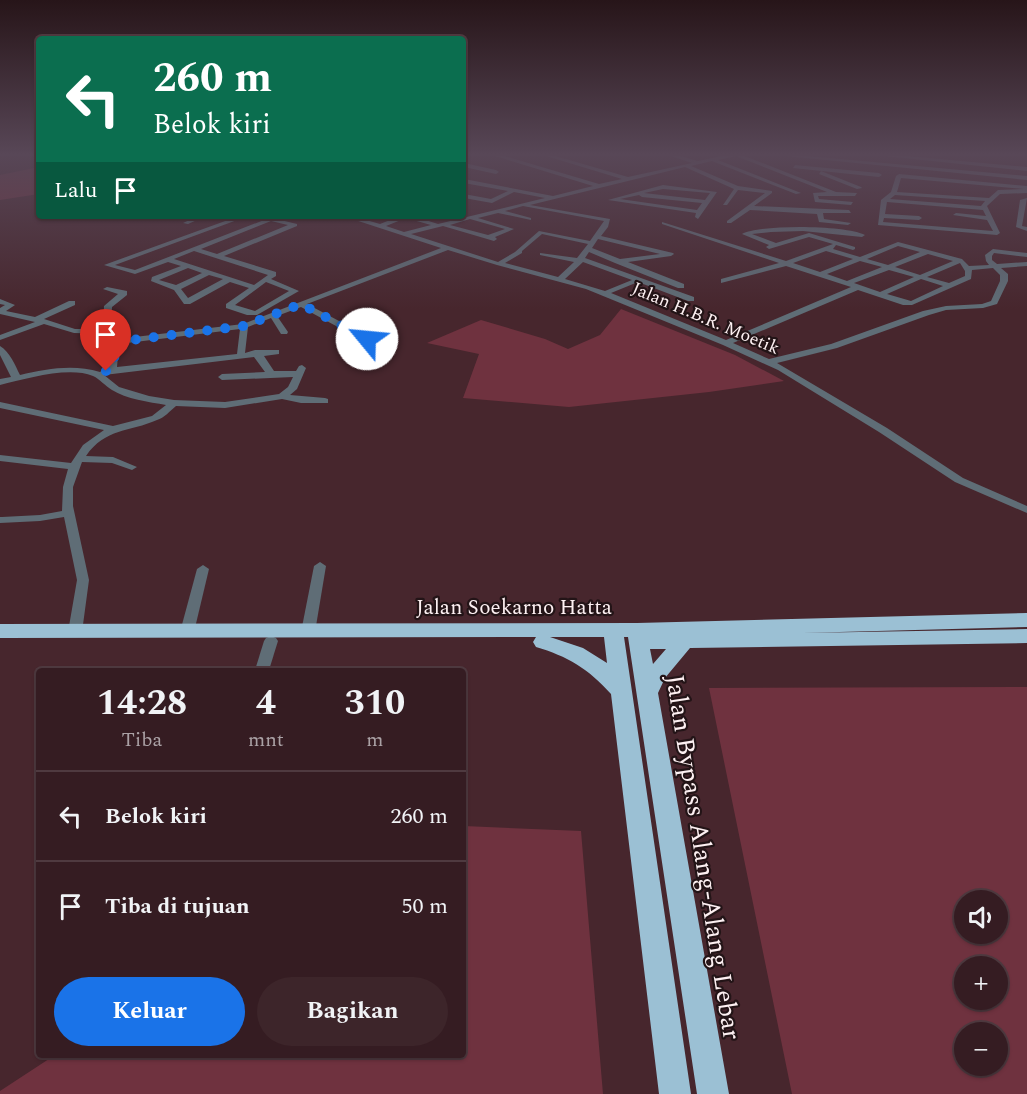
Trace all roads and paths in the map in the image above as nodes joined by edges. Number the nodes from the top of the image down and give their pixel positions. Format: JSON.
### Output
{"nodes":[{"id":1,"x":520,"y":206,"type":"edge"},
{"id":2,"x":528,"y":206,"type":"edge"},
{"id":3,"x":645,"y":206,"type":"edge"},
{"id":4,"x":704,"y":206,"type":"edge"},
{"id":5,"x":850,"y":206,"type":"edge"},
{"id":6,"x":883,"y":206,"type":"edge"},
{"id":7,"x":890,"y":206,"type":"edge"},
{"id":8,"x":935,"y":206,"type":"edge"},
{"id":9,"x":952,"y":206,"type":"edge"},
{"id":10,"x":750,"y":207,"type":"joint"},
{"id":11,"x":984,"y":208,"type":"joint"},
{"id":12,"x":1024,"y":209,"type":"edge"},
{"id":13,"x":499,"y":211,"type":"junction"},
{"id":14,"x":820,"y":212,"type":"junction"},
{"id":15,"x":849,"y":212,"type":"junction"},
{"id":16,"x":956,"y":215,"type":"dead end"},
{"id":17,"x":881,"y":216,"type":"junction"},
{"id":18,"x":466,"y":217,"type":"edge"},
{"id":19,"x":471,"y":218,"type":"junction"},
{"id":20,"x":1023,"y":218,"type":"edge"},
{"id":21,"x":194,"y":219,"type":"edge"},
{"id":22,"x":237,"y":219,"type":"edge"},
{"id":23,"x":272,"y":219,"type":"joint"},
{"id":24,"x":355,"y":219,"type":"edge"},
{"id":25,"x":399,"y":219,"type":"edge"},
{"id":26,"x":417,"y":219,"type":"edge"},
{"id":27,"x":529,"y":219,"type":"dead end"},
{"id":28,"x":991,"y":220,"type":"junction"},
{"id":29,"x":186,"y":222,"type":"dead end"},
{"id":30,"x":729,"y":222,"type":"dead end"},
{"id":31,"x":664,"y":223,"type":"dead end"},
{"id":32,"x":440,"y":225,"type":"junction"},
{"id":33,"x":379,"y":227,"type":"junction"},
{"id":34,"x":939,"y":228,"type":"junction"},
{"id":35,"x":1027,"y":229,"type":"edge"},
{"id":36,"x":209,"y":230,"type":"junction"},
{"id":37,"x":604,"y":230,"type":"junction"},
{"id":38,"x":612,"y":232,"type":"dead end"},
{"id":39,"x":402,"y":234,"type":"junction"},
{"id":40,"x":229,"y":235,"type":"junction"},
{"id":41,"x":862,"y":235,"type":"dead end"},
{"id":42,"x":489,"y":237,"type":"junction"},
{"id":43,"x":598,"y":237,"type":"junction"},
{"id":44,"x":253,"y":241,"type":"junction"},
{"id":45,"x":501,"y":241,"type":"dead end"},
{"id":46,"x":840,"y":244,"type":"junction"},
{"id":47,"x":776,"y":245,"type":"junction"},
{"id":48,"x":590,"y":246,"type":"junction"},
{"id":49,"x":447,"y":248,"type":"junction"},
{"id":50,"x":194,"y":249,"type":"junction"},
{"id":51,"x":827,"y":249,"type":"junction"},
{"id":52,"x":145,"y":251,"type":"junction"},
{"id":53,"x":929,"y":251,"type":"junction"},
{"id":54,"x":754,"y":252,"type":"junction"},
{"id":55,"x":542,"y":254,"type":"dead end"},
{"id":56,"x":873,"y":254,"type":"junction"},
{"id":57,"x":1027,"y":255,"type":"edge"},
{"id":58,"x":218,"y":256,"type":"junction"},
{"id":59,"x":861,"y":258,"type":"junction"},
{"id":60,"x":166,"y":259,"type":"junction"},
{"id":61,"x":581,"y":260,"type":"junction"},
{"id":62,"x":960,"y":260,"type":"junction"},
{"id":63,"x":617,"y":262,"type":"junction"},
{"id":64,"x":788,"y":263,"type":"junction"},
{"id":65,"x":499,"y":264,"type":"junction"},
{"id":66,"x":1027,"y":264,"type":"edge"},
{"id":67,"x":188,"y":266,"type":"junction"},
{"id":68,"x":995,"y":266,"type":"junction"},
{"id":69,"x":890,"y":267,"type":"junction"},
{"id":70,"x":969,"y":268,"type":"junction"},
{"id":71,"x":210,"y":272,"type":"junction"},
{"id":72,"x":821,"y":274,"type":"junction"},
{"id":73,"x":681,"y":275,"type":"dead end"},
{"id":74,"x":920,"y":276,"type":"junction"},
{"id":75,"x":229,"y":279,"type":"junction"},
{"id":76,"x":265,"y":279,"type":"junction"},
{"id":77,"x":560,"y":279,"type":"junction"},
{"id":78,"x":640,"y":279,"type":"junction"},
{"id":79,"x":668,"y":279,"type":"junction"},
{"id":80,"x":724,"y":281,"type":"dead end"},
{"id":81,"x":849,"y":283,"type":"junction"},
{"id":82,"x":254,"y":286,"type":"junction"},
{"id":83,"x":681,"y":286,"type":"dead end"},
{"id":84,"x":951,"y":286,"type":"junction"},
{"id":85,"x":858,"y":287,"type":"junction"},
{"id":86,"x":177,"y":288,"type":"junction"},
{"id":87,"x":107,"y":289,"type":"dead end"},
{"id":88,"x":942,"y":290,"type":"junction"},
{"id":89,"x":606,"y":293,"type":"junction"},
{"id":90,"x":881,"y":294,"type":"junction"},
{"id":91,"x":691,"y":299,"type":"dead end"},
{"id":92,"x":0,"y":301,"type":"edge"},
{"id":93,"x":72,"y":303,"type":"dead end"},
{"id":94,"x":301,"y":304,"type":"junction"},
{"id":95,"x":946,"y":308,"type":"junction"},
{"id":96,"x":0,"y":312,"type":"edge"},
{"id":97,"x":273,"y":316,"type":"junction"},
{"id":98,"x":40,"y":320,"type":"junction"},
{"id":99,"x":244,"y":326,"type":"junction"},
{"id":100,"x":107,"y":330,"type":"junction"},
{"id":101,"x":284,"y":332,"type":"dead end"},
{"id":102,"x":0,"y":338,"type":"edge"},
{"id":103,"x":115,"y":342,"type":"junction"},
{"id":104,"x":726,"y":343,"type":"junction"},
{"id":105,"x":0,"y":349,"type":"edge"},
{"id":106,"x":387,"y":350,"type":"dead end"},
{"id":107,"x":276,"y":352,"type":"dead end"},
{"id":108,"x":255,"y":353,"type":"junction"},
{"id":109,"x":241,"y":354,"type":"junction"},
{"id":110,"x":769,"y":362,"type":"junction"},
{"id":111,"x":103,"y":373,"type":"junction"},
{"id":112,"x":271,"y":374,"type":"junction"},
{"id":113,"x":16,"y":377,"type":"junction"},
{"id":114,"x":222,"y":377,"type":"dead end"},
{"id":115,"x":0,"y":382,"type":"edge"},
{"id":116,"x":282,"y":396,"type":"junction"},
{"id":117,"x":326,"y":401,"type":"dead end"},
{"id":118,"x":174,"y":403,"type":"junction"},
{"id":119,"x":0,"y":405,"type":"edge"},
{"id":120,"x":113,"y":429,"type":"junction"},
{"id":121,"x":0,"y":458,"type":"edge"},
{"id":122,"x":77,"y":462,"type":"junction"},
{"id":123,"x":132,"y":467,"type":"dead end"},
{"id":124,"x":1027,"y":510,"type":"edge"},
{"id":125,"x":68,"y":513,"type":"junction"},
{"id":126,"x":2,"y":520,"type":"dead end"},
{"id":127,"x":320,"y":566,"type":"dead end"},
{"id":128,"x":203,"y":569,"type":"dead end"},
{"id":129,"x":1027,"y":620,"type":"edge"},
{"id":130,"x":0,"y":631,"type":"edge"},
{"id":131,"x":75,"y":632,"type":"junction"},
{"id":132,"x":187,"y":632,"type":"junction"},
{"id":133,"x":308,"y":632,"type":"junction"},
{"id":134,"x":626,"y":636,"type":"junction"},
{"id":135,"x":1027,"y":636,"type":"edge"},
{"id":136,"x":271,"y":641,"type":"junction"},
{"id":137,"x":543,"y":642,"type":"junction"},
{"id":138,"x":684,"y":642,"type":"junction"},
{"id":139,"x":0,"y":643,"type":"edge"},
{"id":140,"x":263,"y":668,"type":"edge"},
{"id":141,"x":619,"y":689,"type":"junction"},
{"id":142,"x":647,"y":693,"type":"junction"},
{"id":143,"x":675,"y":1094,"type":"edge"},
{"id":144,"x":713,"y":1094,"type":"edge"}],
"edges":[{"from":1,"to":13,"type":"street"},
{"from":2,"to":37,"type":"street"},
{"from":3,"to":4,"type":"street"},
{"from":5,"to":15,"type":"street"},
{"from":6,"to":17,"type":"street"},
{"from":7,"to":17,"type":"street"},
{"from":8,"to":34,"type":"street"},
{"from":9,"to":11,"type":"street"},
{"from":10,"to":14,"type":"street"},
{"from":10,"to":30,"type":"street"},
{"from":11,"to":28,"type":"street"},
{"from":12,"to":20,"type":"street"},
{"from":13,"to":19,"type":"street"},
{"from":13,"to":27,"type":"street"},
{"from":14,"to":15,"type":"street"},
{"from":14,"to":15,"type":"street"},
{"from":16,"to":28,"type":"street"},
{"from":17,"to":34,"type":"street"},
{"from":18,"to":19,"type":"street"},
{"from":19,"to":32,"type":"street"},
{"from":19,"to":42,"type":"street"},
{"from":20,"to":35,"type":"street"},
{"from":21,"to":29,"type":"street"},
{"from":22,"to":36,"type":"street"},
{"from":23,"to":40,"type":"street"},
{"from":23,"to":44,"type":"street"},
{"from":24,"to":33,"type":"street","name":"Jalan H.B.R. Moetik"},
{"from":25,"to":33,"type":"street"},
{"from":26,"to":32,"type":"street"},
{"from":28,"to":34,"type":"street"},
{"from":31,"to":54,"type":"street"},
{"from":32,"to":39,"type":"street"},
{"from":32,"to":42,"type":"street"},
{"from":33,"to":39,"type":"street","name":"Jalan H.B.R. Moetik"},
{"from":36,"to":40,"type":"street"},
{"from":36,"to":52,"type":"street"},
{"from":37,"to":38,"type":"street"},
{"from":37,"to":43,"type":"street"},
{"from":39,"to":49,"type":"street","name":"Jalan H.B.R. Moetik"},
{"from":40,"to":44,"type":"street"},
{"from":40,"to":50,"type":"street"},
{"from":41,"to":47,"type":"street"},
{"from":42,"to":45,"type":"street"},
{"from":43,"to":48,"type":"street"},
{"from":43,"to":63,"type":"street"},
{"from":44,"to":58,"type":"street"},
{"from":46,"to":47,"type":"street"},
{"from":46,"to":51,"type":"street"},
{"from":46,"to":56,"type":"street"},
{"from":47,"to":54,"type":"street"},
{"from":48,"to":61,"type":"street"},
{"from":48,"to":63,"type":"street"},
{"from":48,"to":65,"type":"street"},
{"from":49,"to":65,"type":"street","name":"Jalan H.B.R. Moetik"},
{"from":49,"to":94,"type":"street"},
{"from":50,"to":58,"type":"street"},
{"from":50,"to":60,"type":"street"},
{"from":51,"to":59,"type":"street"},
{"from":51,"to":64,"type":"street"},
{"from":52,"to":60,"type":"street"},
{"from":52,"to":60,"type":"street"},
{"from":53,"to":56,"type":"street"},
{"from":53,"to":62,"type":"street"},
{"from":53,"to":69,"type":"street"},
{"from":54,"to":64,"type":"street"},
{"from":55,"to":61,"type":"street"},
{"from":56,"to":59,"type":"street"},
{"from":57,"to":68,"type":"street"},
{"from":58,"to":76,"type":"street"},
{"from":59,"to":69,"type":"street"},
{"from":59,"to":72,"type":"street"},
{"from":60,"to":67,"type":"street"},
{"from":61,"to":77,"type":"street"},
{"from":61,"to":78,"type":"street"},
{"from":62,"to":70,"type":"street"},
{"from":62,"to":74,"type":"street"},
{"from":63,"to":79,"type":"street"},
{"from":64,"to":72,"type":"street"},
{"from":64,"to":80,"type":"street"},
{"from":65,"to":77,"type":"street","name":"Jalan H.B.R. Moetik"},
{"from":66,"to":68,"type":"street"},
{"from":67,"to":71,"type":"street"},
{"from":67,"to":86,"type":"street"},
{"from":68,"to":70,"type":"street"},
{"from":68,"to":95,"type":"street"},
{"from":69,"to":74,"type":"street"},
{"from":69,"to":81,"type":"street"},
{"from":70,"to":84,"type":"street"},
{"from":71,"to":75,"type":"street"},
{"from":71,"to":86,"type":"street"},
{"from":72,"to":81,"type":"street"},
{"from":73,"to":79,"type":"street"},
{"from":74,"to":84,"type":"street"},
{"from":74,"to":90,"type":"street"},
{"from":75,"to":82,"type":"street"},
{"from":75,"to":86,"type":"street"},
{"from":76,"to":82,"type":"street"},
{"from":76,"to":82,"type":"street"},
{"from":77,"to":89,"type":"street","name":"Jalan H.B.R. Moetik"},
{"from":78,"to":89,"type":"street"},
{"from":78,"to":91,"type":"street"},
{"from":79,"to":83,"type":"street"},
{"from":81,"to":85,"type":"street"},
{"from":84,"to":88,"type":"street"},
{"from":85,"to":90,"type":"street"},
{"from":85,"to":104,"type":"street"},
{"from":87,"to":100,"type":"street"},
{"from":88,"to":90,"type":"street"},
{"from":88,"to":95,"type":"street"},
{"from":89,"to":104,"type":"street","name":"Jalan H.B.R. Moetik"},
{"from":92,"to":96,"type":"street"},
{"from":93,"to":98,"type":"street"},
{"from":94,"to":97,"type":"street"},
{"from":94,"to":106,"type":"street"},
{"from":95,"to":110,"type":"street"},
{"from":96,"to":98,"type":"street"},
{"from":97,"to":99,"type":"street"},
{"from":97,"to":101,"type":"street"},
{"from":98,"to":100,"type":"street"},
{"from":98,"to":102,"type":"street"},
{"from":99,"to":103,"type":"street"},
{"from":99,"to":109,"type":"street"},
{"from":100,"to":103,"type":"street"},
{"from":103,"to":111,"type":"street"},
{"from":104,"to":110,"type":"street","name":"Jalan H.B.R. Moetik"},
{"from":105,"to":113,"type":"street"},
{"from":107,"to":108,"type":"street"},
{"from":108,"to":109,"type":"street"},
{"from":108,"to":112,"type":"street"},
{"from":109,"to":111,"type":"street"},
{"from":110,"to":124,"type":"street","name":"Jalan H.B.R. Moetik"},
{"from":111,"to":113,"type":"street"},
{"from":111,"to":118,"type":"street"},
{"from":112,"to":114,"type":"street"},
{"from":112,"to":116,"type":"street"},
{"from":113,"to":115,"type":"street"},
{"from":116,"to":117,"type":"street"},
{"from":116,"to":118,"type":"street"},
{"from":118,"to":120,"type":"street"},
{"from":119,"to":120,"type":"street"},
{"from":120,"to":122,"type":"street"},
{"from":121,"to":122,"type":"street"},
{"from":122,"to":123,"type":"street"},
{"from":122,"to":125,"type":"street"},
{"from":125,"to":126,"type":"street"},
{"from":125,"to":131,"type":"street"},
{"from":127,"to":133,"type":"street"},
{"from":128,"to":132,"type":"street"},
{"from":129,"to":134,"type":"highway","name":"Jalan Soekarno Hatta"},
{"from":130,"to":131,"type":"highway","name":"Jalan Soekarno Hatta"},
{"from":131,"to":132,"type":"highway","name":"Jalan Soekarno Hatta"},
{"from":132,"to":133,"type":"highway","name":"Jalan Soekarno Hatta"},
{"from":133,"to":134,"type":"highway","name":"Jalan Soekarno Hatta"},
{"from":134,"to":137,"type":"highway","name":"Jalan Soekarno Hatta"},
{"from":134,"to":138,"type":"highway","name":"Jalan Soekarno Hatta"},
{"from":134,"to":141,"type":"highway"},
{"from":134,"to":142,"type":"highway","name":"Jalan Bypass Alang-Alang Lebar"},
{"from":135,"to":138,"type":"highway","name":"Jalan Soekarno Hatta"},
{"from":136,"to":137,"type":"highway","name":"Jalan Soekarno Hatta"},
{"from":136,"to":139,"type":"highway","name":"Jalan Soekarno Hatta"},
{"from":136,"to":140,"type":"street"},
{"from":137,"to":141,"type":"highway"},
{"from":138,"to":142,"type":"highway"},
{"from":141,"to":143,"type":"highway"},
{"from":142,"to":144,"type":"highway","name":"Jalan Bypass Alang-Alang Lebar"}]}
